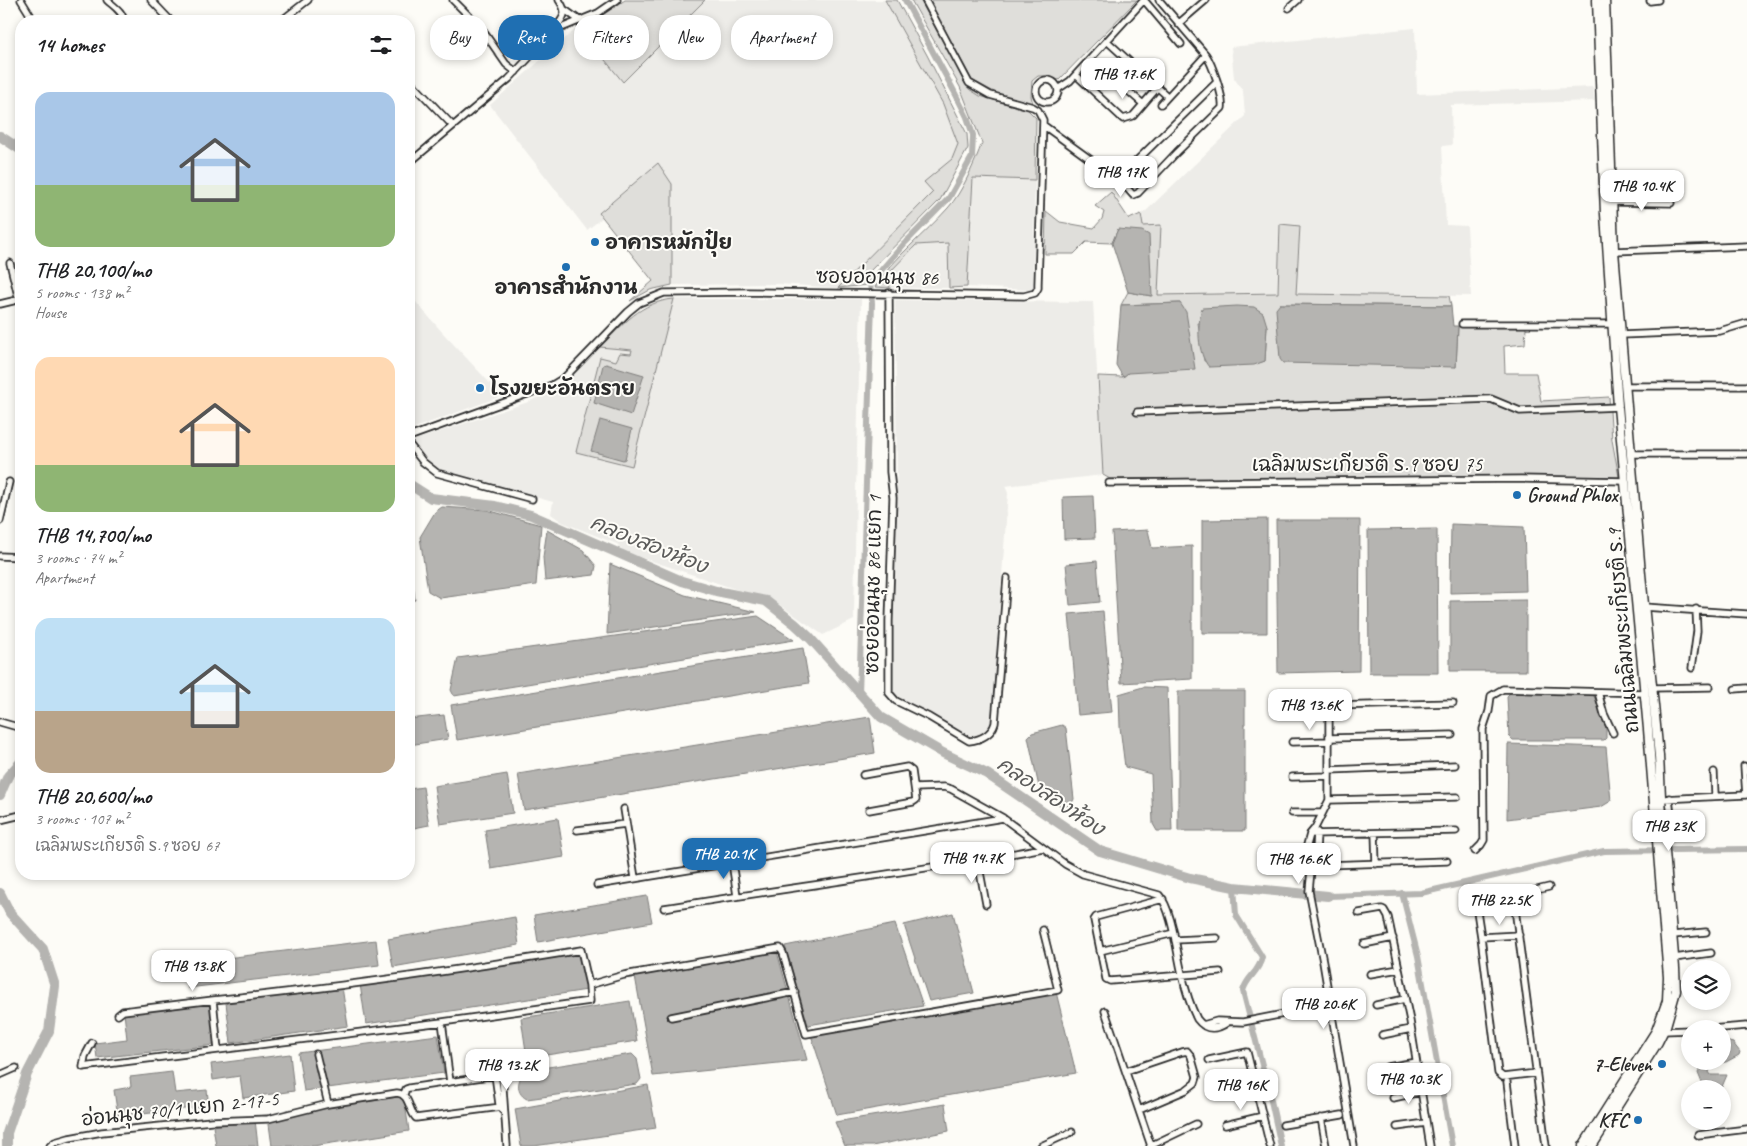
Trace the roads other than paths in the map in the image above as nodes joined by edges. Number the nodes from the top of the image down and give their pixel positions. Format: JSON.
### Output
{"nodes":[{"id":1,"x":21,"y":0,"type":"edge"},
{"id":2,"x":107,"y":0,"type":"edge"},
{"id":3,"x":151,"y":0,"type":"edge"},
{"id":4,"x":308,"y":0,"type":"edge"},
{"id":5,"x":453,"y":0,"type":"edge"},
{"id":6,"x":559,"y":0,"type":"edge"},
{"id":7,"x":617,"y":0,"type":"edge"},
{"id":8,"x":925,"y":0,"type":"edge"},
{"id":9,"x":1144,"y":0,"type":"edge"},
{"id":10,"x":1159,"y":0,"type":"edge"},
{"id":11,"x":1206,"y":0,"type":"edge"},
{"id":12,"x":1298,"y":0,"type":"edge"},
{"id":13,"x":1597,"y":0,"type":"edge"},
{"id":14,"x":1605,"y":0,"type":"edge"},
{"id":15,"x":1650,"y":0,"type":"edge"},
{"id":16,"x":1658,"y":0,"type":"edge"},
{"id":17,"x":1289,"y":8,"type":"dead end"},
{"id":18,"x":565,"y":10,"type":"junction"},
{"id":19,"x":30,"y":15,"type":"edge"},
{"id":20,"x":123,"y":15,"type":"edge"},
{"id":21,"x":164,"y":15,"type":"edge"},
{"id":22,"x":289,"y":15,"type":"edge"},
{"id":23,"x":593,"y":15,"type":"edge"},
{"id":24,"x":574,"y":16,"type":"edge"},
{"id":25,"x":564,"y":17,"type":"edge"},
{"id":26,"x":1178,"y":24,"type":"junction"},
{"id":27,"x":1106,"y":41,"type":"junction"},
{"id":28,"x":1181,"y":44,"type":"dead end"},
{"id":29,"x":1206,"y":55,"type":"junction"},
{"id":30,"x":527,"y":60,"type":"edge"},
{"id":31,"x":516,"y":72,"type":"junction"},
{"id":32,"x":1076,"y":75,"type":"junction"},
{"id":33,"x":1117,"y":81,"type":"dead end"},
{"id":34,"x":1217,"y":82,"type":"junction"},
{"id":35,"x":415,"y":86,"type":"edge"},
{"id":36,"x":1158,"y":87,"type":"junction"},
{"id":37,"x":1058,"y":89,"type":"dead end"},
{"id":38,"x":1167,"y":96,"type":"junction"},
{"id":39,"x":1143,"y":104,"type":"junction"},
{"id":40,"x":1161,"y":104,"type":"dead end"},
{"id":41,"x":1043,"y":125,"type":"junction"},
{"id":42,"x":453,"y":126,"type":"junction"},
{"id":43,"x":415,"y":158,"type":"edge"},
{"id":44,"x":1111,"y":164,"type":"dead end"},
{"id":45,"x":1613,"y":202,"type":"junction"},
{"id":46,"x":1672,"y":203,"type":"dead end"},
{"id":47,"x":1747,"y":246,"type":"edge"},
{"id":48,"x":1614,"y":251,"type":"junction"},
{"id":49,"x":10,"y":263,"type":"dead end"},
{"id":50,"x":15,"y":282,"type":"edge"},
{"id":51,"x":889,"y":293,"type":"junction"},
{"id":52,"x":15,"y":301,"type":"edge"},
{"id":53,"x":0,"y":304,"type":"edge"},
{"id":54,"x":1747,"y":323,"type":"edge"},
{"id":55,"x":1462,"y":324,"type":"dead end"},
{"id":56,"x":1612,"y":324,"type":"junction"},
{"id":57,"x":1622,"y":335,"type":"junction"},
{"id":58,"x":1626,"y":386,"type":"junction"},
{"id":59,"x":1747,"y":386,"type":"edge"},
{"id":60,"x":1618,"y":408,"type":"junction"},
{"id":61,"x":1137,"y":412,"type":"dead end"},
{"id":62,"x":415,"y":435,"type":"edge"},
{"id":63,"x":415,"y":452,"type":"edge"},
{"id":64,"x":1630,"y":454,"type":"junction"},
{"id":65,"x":1747,"y":454,"type":"edge"},
{"id":66,"x":1625,"y":481,"type":"junction"},
{"id":67,"x":9,"y":482,"type":"dead end"},
{"id":68,"x":1108,"y":483,"type":"dead end"},
{"id":69,"x":532,"y":499,"type":"dead end"},
{"id":70,"x":0,"y":522,"type":"edge"},
{"id":71,"x":0,"y":556,"type":"edge"},
{"id":72,"x":15,"y":557,"type":"edge"},
{"id":73,"x":1006,"y":578,"type":"dead end"},
{"id":74,"x":1644,"y":607,"type":"junction"},
{"id":75,"x":1696,"y":610,"type":"junction"},
{"id":76,"x":1747,"y":614,"type":"edge"},
{"id":77,"x":1692,"y":668,"type":"dead end"},
{"id":78,"x":1710,"y":687,"type":"dead end"},
{"id":79,"x":1652,"y":688,"type":"junction"},
{"id":80,"x":1747,"y":688,"type":"edge"},
{"id":81,"x":1735,"y":689,"type":"dead end"},
{"id":82,"x":1598,"y":692,"type":"junction"},
{"id":83,"x":1644,"y":692,"type":"junction"},
{"id":84,"x":1452,"y":703,"type":"dead end"},
{"id":85,"x":1329,"y":705,"type":"junction"},
{"id":86,"x":1291,"y":707,"type":"dead end"},
{"id":87,"x":0,"y":722,"type":"edge"},
{"id":88,"x":15,"y":726,"type":"edge"},
{"id":89,"x":1613,"y":733,"type":"dead end"},
{"id":90,"x":1452,"y":735,"type":"dead end"},
{"id":91,"x":1330,"y":740,"type":"junction"},
{"id":92,"x":1292,"y":742,"type":"dead end"},
{"id":93,"x":1455,"y":765,"type":"dead end"},
{"id":94,"x":1744,"y":766,"type":"dead end"},
{"id":95,"x":1714,"y":772,"type":"dead end"},
{"id":96,"x":1329,"y":773,"type":"junction"},
{"id":97,"x":863,"y":774,"type":"dead end"},
{"id":98,"x":1292,"y":777,"type":"dead end"},
{"id":99,"x":915,"y":788,"type":"junction"},
{"id":100,"x":1715,"y":796,"type":"junction"},
{"id":101,"x":1457,"y":797,"type":"dead end"},
{"id":102,"x":1666,"y":798,"type":"junction"},
{"id":103,"x":1329,"y":800,"type":"junction"},
{"id":104,"x":624,"y":808,"type":"dead end"},
{"id":105,"x":869,"y":810,"type":"dead end"},
{"id":106,"x":1292,"y":813,"type":"dead end"},
{"id":107,"x":1322,"y":813,"type":"junction"},
{"id":108,"x":15,"y":816,"type":"edge"},
{"id":109,"x":1003,"y":818,"type":"junction"},
{"id":110,"x":1659,"y":818,"type":"junction"},
{"id":111,"x":0,"y":820,"type":"edge"},
{"id":112,"x":626,"y":824,"type":"junction"},
{"id":113,"x":1315,"y":828,"type":"junction"},
{"id":114,"x":577,"y":830,"type":"dead end"},
{"id":115,"x":1456,"y":832,"type":"dead end"},
{"id":116,"x":1310,"y":834,"type":"junction"},
{"id":117,"x":1375,"y":834,"type":"junction"},
{"id":118,"x":1318,"y":835,"type":"junction"},
{"id":119,"x":1673,"y":835,"type":"dead end"},
{"id":120,"x":1043,"y":848,"type":"junction"},
{"id":121,"x":1475,"y":851,"type":"dead end"},
{"id":122,"x":1311,"y":858,"type":"junction"},
{"id":123,"x":978,"y":861,"type":"junction"},
{"id":124,"x":1447,"y":861,"type":"dead end"},
{"id":125,"x":732,"y":862,"type":"junction"},
{"id":126,"x":1376,"y":864,"type":"junction"},
{"id":127,"x":1326,"y":865,"type":"dead end"},
{"id":128,"x":635,"y":878,"type":"junction"},
{"id":129,"x":597,"y":885,"type":"dead end"},
{"id":130,"x":1548,"y":887,"type":"dead end"},
{"id":131,"x":1665,"y":887,"type":"junction"},
{"id":132,"x":737,"y":896,"type":"junction"},
{"id":133,"x":1475,"y":898,"type":"dead end"},
{"id":134,"x":1163,"y":899,"type":"junction"},
{"id":135,"x":986,"y":904,"type":"dead end"},
{"id":136,"x":664,"y":908,"type":"dead end"},
{"id":137,"x":1359,"y":913,"type":"dead end"},
{"id":138,"x":1043,"y":930,"type":"dead end"},
{"id":139,"x":1706,"y":932,"type":"dead end"},
{"id":140,"x":1673,"y":935,"type":"junction"},
{"id":141,"x":1175,"y":936,"type":"junction"},
{"id":142,"x":1519,"y":936,"type":"junction"},
{"id":143,"x":1482,"y":937,"type":"junction"},
{"id":144,"x":1217,"y":938,"type":"dead end"},
{"id":145,"x":1393,"y":938,"type":"junction"},
{"id":146,"x":1364,"y":944,"type":"dead end"},
{"id":147,"x":1100,"y":951,"type":"junction"},
{"id":148,"x":1711,"y":953,"type":"dead end"},
{"id":149,"x":1674,"y":958,"type":"junction"},
{"id":150,"x":1399,"y":969,"type":"junction"},
{"id":151,"x":1220,"y":972,"type":"dead end"},
{"id":152,"x":1370,"y":974,"type":"dead end"},
{"id":153,"x":1182,"y":975,"type":"junction"},
{"id":154,"x":589,"y":985,"type":"junction"},
{"id":155,"x":795,"y":992,"type":"junction"},
{"id":156,"x":1405,"y":999,"type":"junction"},
{"id":157,"x":213,"y":1000,"type":"junction"},
{"id":158,"x":1330,"y":1005,"type":"junction"},
{"id":159,"x":1376,"y":1005,"type":"dead end"},
{"id":160,"x":1105,"y":1011,"type":"dead end"},
{"id":161,"x":118,"y":1015,"type":"dead end"},
{"id":162,"x":672,"y":1016,"type":"dead end"},
{"id":163,"x":442,"y":1022,"type":"junction"},
{"id":164,"x":1747,"y":1026,"type":"edge"},
{"id":165,"x":1731,"y":1027,"type":"edge"},
{"id":166,"x":1411,"y":1029,"type":"junction"},
{"id":167,"x":1681,"y":1030,"type":"edge"},
{"id":168,"x":1660,"y":1031,"type":"junction"},
{"id":169,"x":1382,"y":1035,"type":"dead end"},
{"id":170,"x":92,"y":1043,"type":"dead end"},
{"id":171,"x":218,"y":1050,"type":"junction"},
{"id":172,"x":316,"y":1054,"type":"dead end"},
{"id":173,"x":1209,"y":1060,"type":"dead end"},
{"id":174,"x":1416,"y":1062,"type":"junction"},
{"id":175,"x":1387,"y":1067,"type":"dead end"},
{"id":176,"x":16,"y":1068,"type":"dead end"},
{"id":177,"x":523,"y":1071,"type":"dead end"},
{"id":178,"x":1126,"y":1071,"type":"junction"},
{"id":179,"x":1536,"y":1073,"type":"junction"},
{"id":180,"x":502,"y":1074,"type":"junction"},
{"id":181,"x":0,"y":1075,"type":"edge"},
{"id":182,"x":495,"y":1075,"type":"junction"},
{"id":183,"x":450,"y":1082,"type":"junction"},
{"id":184,"x":1506,"y":1082,"type":"dead end"},
{"id":185,"x":1255,"y":1084,"type":"junction"},
{"id":186,"x":1420,"y":1092,"type":"junction"},
{"id":187,"x":1217,"y":1093,"type":"dead end"},
{"id":188,"x":404,"y":1094,"type":"junction"},
{"id":189,"x":1393,"y":1098,"type":"dead end"},
{"id":190,"x":328,"y":1104,"type":"junction"},
{"id":191,"x":502,"y":1110,"type":"junction"},
{"id":192,"x":1138,"y":1110,"type":"junction"},
{"id":193,"x":1342,"y":1115,"type":"dead end"},
{"id":194,"x":1262,"y":1116,"type":"junction"},
{"id":195,"x":1320,"y":1118,"type":"junction"},
{"id":196,"x":1426,"y":1123,"type":"junction"},
{"id":197,"x":1196,"y":1124,"type":"dead end"},
{"id":198,"x":1225,"y":1125,"type":"dead end"},
{"id":199,"x":1283,"y":1125,"type":"dead end"},
{"id":200,"x":1397,"y":1128,"type":"dead end"},
{"id":201,"x":1747,"y":1129,"type":"edge"},
{"id":202,"x":1072,"y":1132,"type":"dead end"},
{"id":203,"x":1698,"y":1135,"type":"dead end"},
{"id":204,"x":50,"y":1146,"type":"edge"},
{"id":205,"x":507,"y":1146,"type":"edge"},
{"id":206,"x":1041,"y":1146,"type":"edge"},
{"id":207,"x":1150,"y":1146,"type":"edge"},
{"id":208,"x":1270,"y":1146,"type":"edge"},
{"id":209,"x":1326,"y":1146,"type":"edge"},
{"id":210,"x":1354,"y":1146,"type":"edge"},
{"id":211,"x":1430,"y":1146,"type":"edge"},
{"id":212,"x":1514,"y":1146,"type":"edge"},
{"id":213,"x":1546,"y":1146,"type":"edge"},
{"id":214,"x":1583,"y":1146,"type":"edge"},
{"id":215,"x":1592,"y":1146,"type":"edge"}],
"edges":[{"from":1,"to":19,"type":"street"},
{"from":2,"to":20,"type":"street"},
{"from":3,"to":21,"type":"street"},
{"from":4,"to":22,"type":"street"},
{"from":5,"to":31,"type":"street"},
{"from":6,"to":18,"type":"street"},
{"from":7,"to":23,"type":"street"},
{"from":8,"to":41,"type":"street"},
{"from":9,"to":27,"type":"street"},
{"from":9,"to":28,"type":"street"},
{"from":10,"to":26,"type":"street"},
{"from":11,"to":26,"type":"street"},
{"from":12,"to":17,"type":"street"},
{"from":13,"to":56,"type":"main road","name":"ถนนเฉลิมพระเกียรติ ร.9"},
{"from":14,"to":45,"type":"main road","name":"ถนนเฉลิมพระเกียรติ ร.9"},
{"from":15,"to":16,"type":"street"},
{"from":18,"to":24,"type":"street"},
{"from":18,"to":25,"type":"street"},
{"from":26,"to":29,"type":"street"},
{"from":27,"to":32,"type":"street"},
{"from":27,"to":36,"type":"street"},
{"from":29,"to":34,"type":"street"},
{"from":29,"to":38,"type":"street"},
{"from":30,"to":31,"type":"street"},
{"from":31,"to":42,"type":"street"},
{"from":32,"to":37,"type":"street"},
{"from":32,"to":39,"type":"street"},
{"from":33,"to":39,"type":"street"},
{"from":34,"to":34,"type":"street"},
{"from":35,"to":42,"type":"street"},
{"from":36,"to":38,"type":"street"},
{"from":36,"to":39,"type":"street"},
{"from":38,"to":40,"type":"street"},
{"from":41,"to":44,"type":"street"},
{"from":41,"to":51,"type":"street","name":"ซอยอ่อนนุช 86"},
{"from":42,"to":43,"type":"street"},
{"from":45,"to":46,"type":"street"},
{"from":45,"to":48,"type":"main road","name":"ถนนเฉลิมพระเกียรติ ร.9"},
{"from":47,"to":48,"type":"street"},
{"from":48,"to":57,"type":"main road","name":"ถนนเฉลิมพระเกียรติ ร.9"},
{"from":49,"to":50,"type":"street"},
{"from":51,"to":62,"type":"street","name":"ซอยอ่อนนุช 86"},
{"from":51,"to":73,"type":"street","name":"ซอยอ่อนนุช 86 แยก 1"},
{"from":52,"to":53,"type":"street"},
{"from":54,"to":57,"type":"street"},
{"from":55,"to":56,"type":"street"},
{"from":56,"to":60,"type":"main road","name":"ถนนเฉลิมพระเกียรติ ร.9"},
{"from":57,"to":58,"type":"main road","name":"ถนนเฉลิมพระเกียรติ ร.9"},
{"from":58,"to":59,"type":"street"},
{"from":58,"to":64,"type":"main road","name":"ถนนเฉลิมพระเกียรติ ร.9"},
{"from":60,"to":61,"type":"street"},
{"from":60,"to":66,"type":"main road","name":"ถนนเฉลิมพระเกียรติ ร.9"},
{"from":63,"to":69,"type":"street"},
{"from":64,"to":65,"type":"street"},
{"from":64,"to":74,"type":"main road","name":"ถนนเฉลิมพระเกียรติ ร.9"},
{"from":66,"to":68,"type":"street","name":"เฉลิมพระเกียรติ ร.9 ซอย 75"},
{"from":66,"to":83,"type":"main road","name":"ถนนเฉลิมพระเกียรติ ร.9"},
{"from":67,"to":70,"type":"street"},
{"from":71,"to":72,"type":"street"},
{"from":74,"to":75,"type":"street"},
{"from":74,"to":79,"type":"main road","name":"ถนนเฉลิมพระเกียรติ ร.9"},
{"from":75,"to":76,"type":"street"},
{"from":75,"to":77,"type":"street"},
{"from":78,"to":79,"type":"street"},
{"from":79,"to":102,"type":"main road","name":"ถนนเฉลิมพระเกียรติ ร.9"},
{"from":80,"to":81,"type":"street"},
{"from":82,"to":83,"type":"street"},
{"from":82,"to":89,"type":"street"},
{"from":82,"to":121,"type":"street"},
{"from":83,"to":110,"type":"main road","name":"ถนนเฉลิมพระเกียรติ ร.9"},
{"from":84,"to":85,"type":"street"},
{"from":85,"to":86,"type":"street"},
{"from":85,"to":91,"type":"street"},
{"from":87,"to":88,"type":"street"},
{"from":90,"to":91,"type":"street"},
{"from":91,"to":92,"type":"street"},
{"from":91,"to":96,"type":"street"},
{"from":93,"to":96,"type":"street"},
{"from":94,"to":100,"type":"street"},
{"from":95,"to":100,"type":"street"},
{"from":96,"to":98,"type":"street"},
{"from":96,"to":103,"type":"street"},
{"from":97,"to":99,"type":"street"},
{"from":99,"to":105,"type":"street"},
{"from":99,"to":109,"type":"street"},
{"from":100,"to":102,"type":"street"},
{"from":101,"to":103,"type":"street"},
{"from":102,"to":110,"type":"main road","name":"ถนนเฉลิมพระเกียรติ ร.9"},
{"from":102,"to":119,"type":"street"},
{"from":103,"to":107,"type":"street"},
{"from":104,"to":112,"type":"street"},
{"from":106,"to":107,"type":"street"},
{"from":107,"to":113,"type":"street"},
{"from":108,"to":111,"type":"street"},
{"from":109,"to":120,"type":"street"},
{"from":109,"to":125,"type":"street"},
{"from":110,"to":131,"type":"main road","name":"ถนนเฉลิมพระเกียรติ ร.9"},
{"from":112,"to":114,"type":"street"},
{"from":112,"to":128,"type":"street"},
{"from":113,"to":116,"type":"street"},
{"from":113,"to":118,"type":"street"},
{"from":115,"to":117,"type":"street"},
{"from":116,"to":118,"type":"street"},
{"from":116,"to":122,"type":"street"},
{"from":117,"to":118,"type":"street"},
{"from":117,"to":126,"type":"street"},
{"from":118,"to":122,"type":"street"},
{"from":120,"to":123,"type":"street"},
{"from":120,"to":134,"type":"street"},
{"from":122,"to":158,"type":"street"},
{"from":123,"to":132,"type":"street"},
{"from":123,"to":135,"type":"street"},
{"from":124,"to":126,"type":"street"},
{"from":125,"to":128,"type":"street"},
{"from":125,"to":132,"type":"street"},
{"from":126,"to":127,"type":"street"},
{"from":128,"to":129,"type":"street"},
{"from":130,"to":142,"type":"street"},
{"from":131,"to":140,"type":"main road","name":"ถนนเฉลิมพระเกียรติ ร.9"},
{"from":131,"to":168,"type":"main road","name":"ถนนเฉลิมพระเกียรติ ร.9"},
{"from":132,"to":136,"type":"street"},
{"from":133,"to":143,"type":"street"},
{"from":134,"to":141,"type":"street"},
{"from":134,"to":147,"type":"street"},
{"from":137,"to":145,"type":"street"},
{"from":138,"to":155,"type":"street"},
{"from":139,"to":140,"type":"street"},
{"from":140,"to":149,"type":"main road","name":"ถนนเฉลิมพระเกียรติ ร.9"},
{"from":141,"to":144,"type":"street"},
{"from":141,"to":147,"type":"street"},
{"from":141,"to":153,"type":"street"},
{"from":142,"to":143,"type":"street"},
{"from":142,"to":179,"type":"street"},
{"from":143,"to":179,"type":"street"},
{"from":145,"to":146,"type":"street"},
{"from":145,"to":150,"type":"street"},
{"from":147,"to":153,"type":"street"},
{"from":148,"to":149,"type":"street"},
{"from":149,"to":168,"type":"main road","name":"ถนนเฉลิมพระเกียรติ ร.9"},
{"from":150,"to":152,"type":"street"},
{"from":150,"to":156,"type":"street"},
{"from":151,"to":153,"type":"street"},
{"from":153,"to":158,"type":"street"},
{"from":154,"to":155,"type":"street"},
{"from":154,"to":157,"type":"street"},
{"from":154,"to":163,"type":"street"},
{"from":155,"to":162,"type":"street"},
{"from":156,"to":159,"type":"street"},
{"from":156,"to":166,"type":"street"},
{"from":157,"to":161,"type":"street"},
{"from":157,"to":171,"type":"street"},
{"from":158,"to":210,"type":"street"},
{"from":160,"to":178,"type":"street"},
{"from":163,"to":171,"type":"street"},
{"from":163,"to":183,"type":"street"},
{"from":164,"to":165,"type":"street"},
{"from":166,"to":169,"type":"street"},
{"from":166,"to":174,"type":"street"},
{"from":167,"to":168,"type":"street"},
{"from":168,"to":214,"type":"main road","name":"ถนนเฉลิมพระเกียรติ ร.9"},
{"from":168,"to":215,"type":"main road","name":"ถนนเฉลิมพระเกียรติ ร.9"},
{"from":170,"to":171,"type":"street"},
{"from":172,"to":190,"type":"street"},
{"from":173,"to":185,"type":"street"},
{"from":174,"to":175,"type":"street"},
{"from":174,"to":186,"type":"street"},
{"from":176,"to":181,"type":"street"},
{"from":177,"to":180,"type":"street","name":"อ่อนนุช 70/1 แยก 2-17-5"},
{"from":178,"to":192,"type":"street"},
{"from":178,"to":192,"type":"street"},
{"from":179,"to":213,"type":"street"},
{"from":180,"to":182,"type":"street","name":"อ่อนนุช 70/1 แยก 2-17-5"},
{"from":180,"to":191,"type":"street"},
{"from":182,"to":183,"type":"street","name":"อ่อนนุช 70/1 แยก 2-17-5"},
{"from":182,"to":191,"type":"street"},
{"from":183,"to":188,"type":"street","name":"อ่อนนุช 70/1 แยก 2-17-5"},
{"from":184,"to":212,"type":"street"},
{"from":185,"to":187,"type":"street"},
{"from":185,"to":194,"type":"street"},
{"from":186,"to":189,"type":"street"},
{"from":186,"to":196,"type":"street"},
{"from":188,"to":190,"type":"street","name":"อ่อนนุช 70/1 แยก 2-17-5"},
{"from":188,"to":191,"type":"street"},
{"from":190,"to":204,"type":"street","name":"อ่อนนุช 70/1 แยก 2-17-5"},
{"from":191,"to":205,"type":"street"},
{"from":192,"to":207,"type":"street"},
{"from":193,"to":195,"type":"street"},
{"from":194,"to":198,"type":"street"},
{"from":194,"to":208,"type":"street"},
{"from":195,"to":199,"type":"street"},
{"from":195,"to":209,"type":"street"},
{"from":196,"to":200,"type":"street"},
{"from":196,"to":211,"type":"street"},
{"from":197,"to":207,"type":"street"},
{"from":201,"to":203,"type":"street"},
{"from":202,"to":206,"type":"street"}]}
